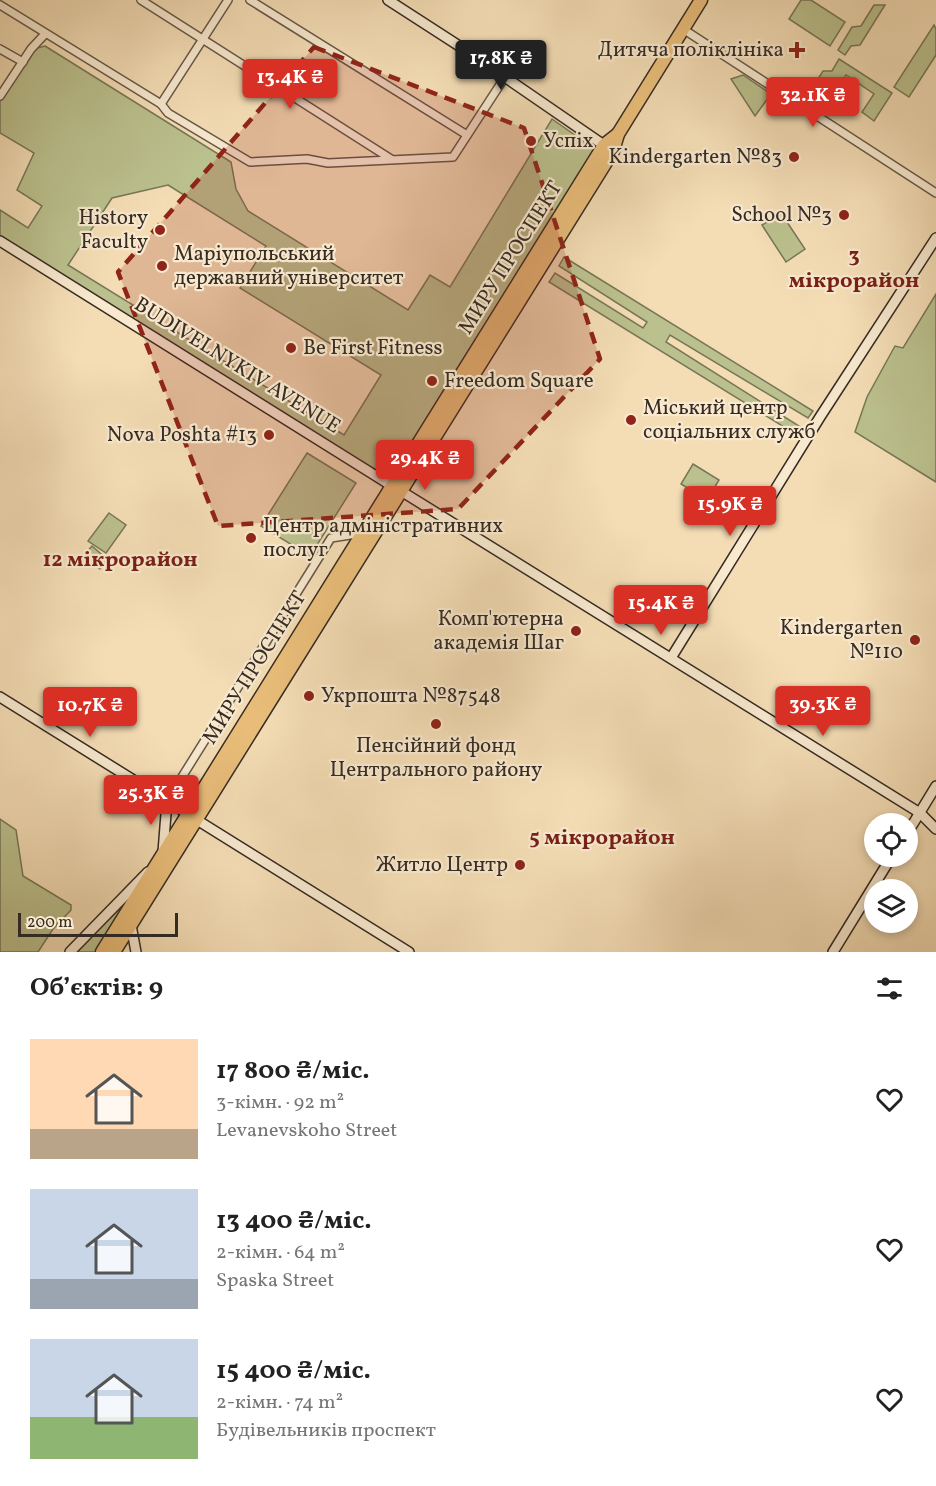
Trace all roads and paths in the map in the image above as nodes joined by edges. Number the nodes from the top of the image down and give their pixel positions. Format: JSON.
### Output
{"nodes":[{"id":1,"x":141,"y":0,"type":"edge"},
{"id":2,"x":228,"y":0,"type":"edge"},
{"id":3,"x":250,"y":0,"type":"edge"},
{"id":4,"x":388,"y":0,"type":"edge"},
{"id":5,"x":701,"y":0,"type":"edge"},
{"id":6,"x":0,"y":5,"type":"edge"},
{"id":7,"x":683,"y":29,"type":"junction"},
{"id":8,"x":45,"y":34,"type":"junction"},
{"id":9,"x":202,"y":40,"type":"junction"},
{"id":10,"x":0,"y":49,"type":"edge"},
{"id":11,"x":23,"y":62,"type":"junction"},
{"id":12,"x":505,"y":76,"type":"junction"},
{"id":13,"x":0,"y":96,"type":"edge"},
{"id":14,"x":161,"y":104,"type":"junction"},
{"id":15,"x":467,"y":135,"type":"junction"},
{"id":16,"x":609,"y":148,"type":"junction"},
{"id":17,"x":391,"y":159,"type":"junction"},
{"id":18,"x":936,"y":194,"type":"edge"},
{"id":19,"x":936,"y":238,"type":"edge"},
{"id":20,"x":0,"y":241,"type":"edge"},
{"id":21,"x":397,"y":489,"type":"junction"},
{"id":22,"x":363,"y":532,"type":"junction"},
{"id":23,"x":671,"y":658,"type":"junction"},
{"id":24,"x":0,"y":698,"type":"edge"},
{"id":25,"x":936,"y":786,"type":"edge"},
{"id":26,"x":167,"y":801,"type":"junction"},
{"id":27,"x":920,"y":813,"type":"junction"},
{"id":28,"x":918,"y":816,"type":"edge"},
{"id":29,"x":192,"y":817,"type":"junction"},
{"id":30,"x":936,"y":829,"type":"edge"},
{"id":31,"x":160,"y":858,"type":"junction"},
{"id":32,"x":885,"y":867,"type":"edge"},
{"id":33,"x":131,"y":925,"type":"junction"},
{"id":34,"x":73,"y":950,"type":"edge"},
{"id":35,"x":102,"y":952,"type":"edge"},
{"id":36,"x":114,"y":952,"type":"edge"},
{"id":37,"x":136,"y":952,"type":"edge"},
{"id":38,"x":409,"y":952,"type":"edge"},
{"id":39,"x":833,"y":952,"type":"edge"}],
"edges":[{"from":1,"to":9,"type":"street"},
{"from":2,"to":9,"type":"street"},
{"from":3,"to":15,"type":"street"},
{"from":4,"to":12,"type":"street"},
{"from":5,"to":7,"type":"highway"},
{"from":6,"to":8,"type":"street"},
{"from":7,"to":16,"type":"highway","name":"МИРУ ПРОСПЕКТ"},
{"from":7,"to":18,"type":"street"},
{"from":8,"to":11,"type":"street"},
{"from":8,"to":14,"type":"street"},
{"from":9,"to":14,"type":"street"},
{"from":9,"to":17,"type":"street"},
{"from":10,"to":11,"type":"street"},
{"from":11,"to":13,"type":"street"},
{"from":12,"to":15,"type":"street"},
{"from":12,"to":16,"type":"street"},
{"from":14,"to":17,"type":"street"},
{"from":15,"to":17,"type":"street"},
{"from":16,"to":21,"type":"highway","name":"МИРУ ПРОСПЕКТ"},
{"from":19,"to":23,"type":"street"},
{"from":20,"to":21,"type":"street","name":"BUDIVELNYKIV AVENUE"},
{"from":21,"to":22,"type":"highway","name":"МИРУ ПРОСПЕКТ"},
{"from":21,"to":23,"type":"street","name":"BUDIVELNYKIV AVENUE"},
{"from":21,"to":29,"type":"highway"},
{"from":22,"to":26,"type":"street"},
{"from":22,"to":29,"type":"highway","name":"МИРУ ПРОСПЕКТ"},
{"from":23,"to":27,"type":"street","name":"BUDIVELNYKIV AVENUE"},
{"from":24,"to":26,"type":"street"},
{"from":25,"to":27,"type":"street"},
{"from":26,"to":29,"type":"street"},
{"from":26,"to":31,"type":"street"},
{"from":27,"to":28,"type":"street"},
{"from":27,"to":30,"type":"street","name":"BUDIVELNYKIV AVENUE"},
{"from":29,"to":31,"type":"highway"},
{"from":29,"to":33,"type":"highway"},
{"from":29,"to":38,"type":"street"},
{"from":31,"to":34,"type":"street"},
{"from":31,"to":35,"type":"highway"},
{"from":32,"to":39,"type":"street"},
{"from":33,"to":36,"type":"highway"},
{"from":33,"to":37,"type":"street"}]}
